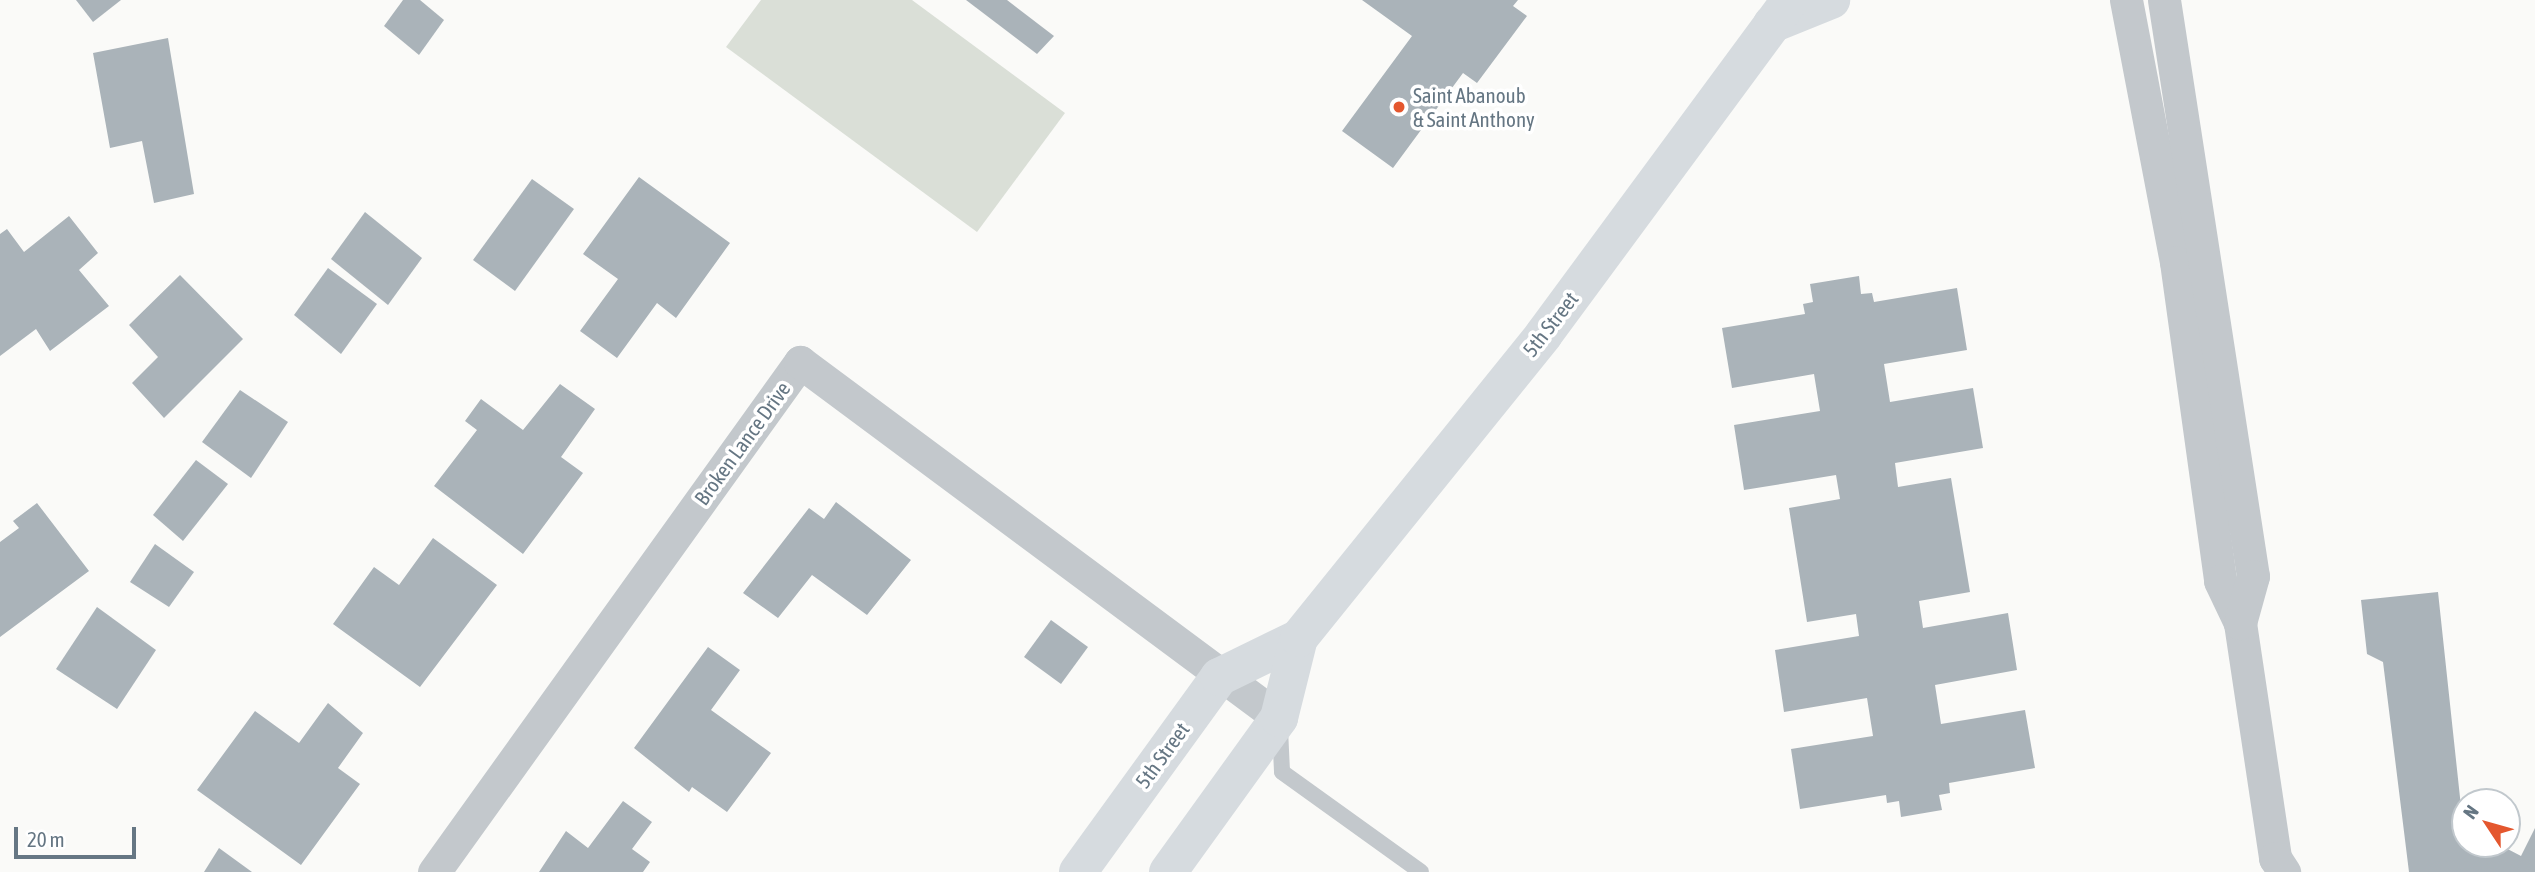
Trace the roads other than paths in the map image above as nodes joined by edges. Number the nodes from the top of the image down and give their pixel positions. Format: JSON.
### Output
{"nodes":[{"id":1,"x":1831,"y":0,"type":"edge"},
{"id":2,"x":2126,"y":0,"type":"edge"},
{"id":3,"x":2164,"y":0,"type":"edge"},
{"id":4,"x":1781,"y":12,"type":"edge"},
{"id":5,"x":2240,"y":623,"type":"junction"},
{"id":6,"x":1299,"y":638,"type":"junction"},
{"id":7,"x":1219,"y":677,"type":"junction"},
{"id":8,"x":1279,"y":718,"type":"junction"},
{"id":9,"x":434,"y":872,"type":"edge"},
{"id":10,"x":1078,"y":872,"type":"edge"},
{"id":11,"x":1168,"y":872,"type":"edge"},
{"id":12,"x":1420,"y":872,"type":"edge"},
{"id":13,"x":2284,"y":872,"type":"edge"}],
"edges":[{"from":1,"to":4,"type":"street"},
{"from":2,"to":5,"type":"street"},
{"from":3,"to":5,"type":"street"},
{"from":4,"to":6,"type":"street","name":"5th Street"},
{"from":5,"to":13,"type":"street"},
{"from":6,"to":7,"type":"street","name":"5th Street"},
{"from":6,"to":8,"type":"street","name":"5th Street"},
{"from":7,"to":8,"type":"street","name":"Broken Lance Drive"},
{"from":7,"to":9,"type":"street","name":"Broken Lance Drive"},
{"from":7,"to":10,"type":"street","name":"5th Street"},
{"from":8,"to":11,"type":"street","name":"5th Street"},
{"from":8,"to":12,"type":"lane"}]}
